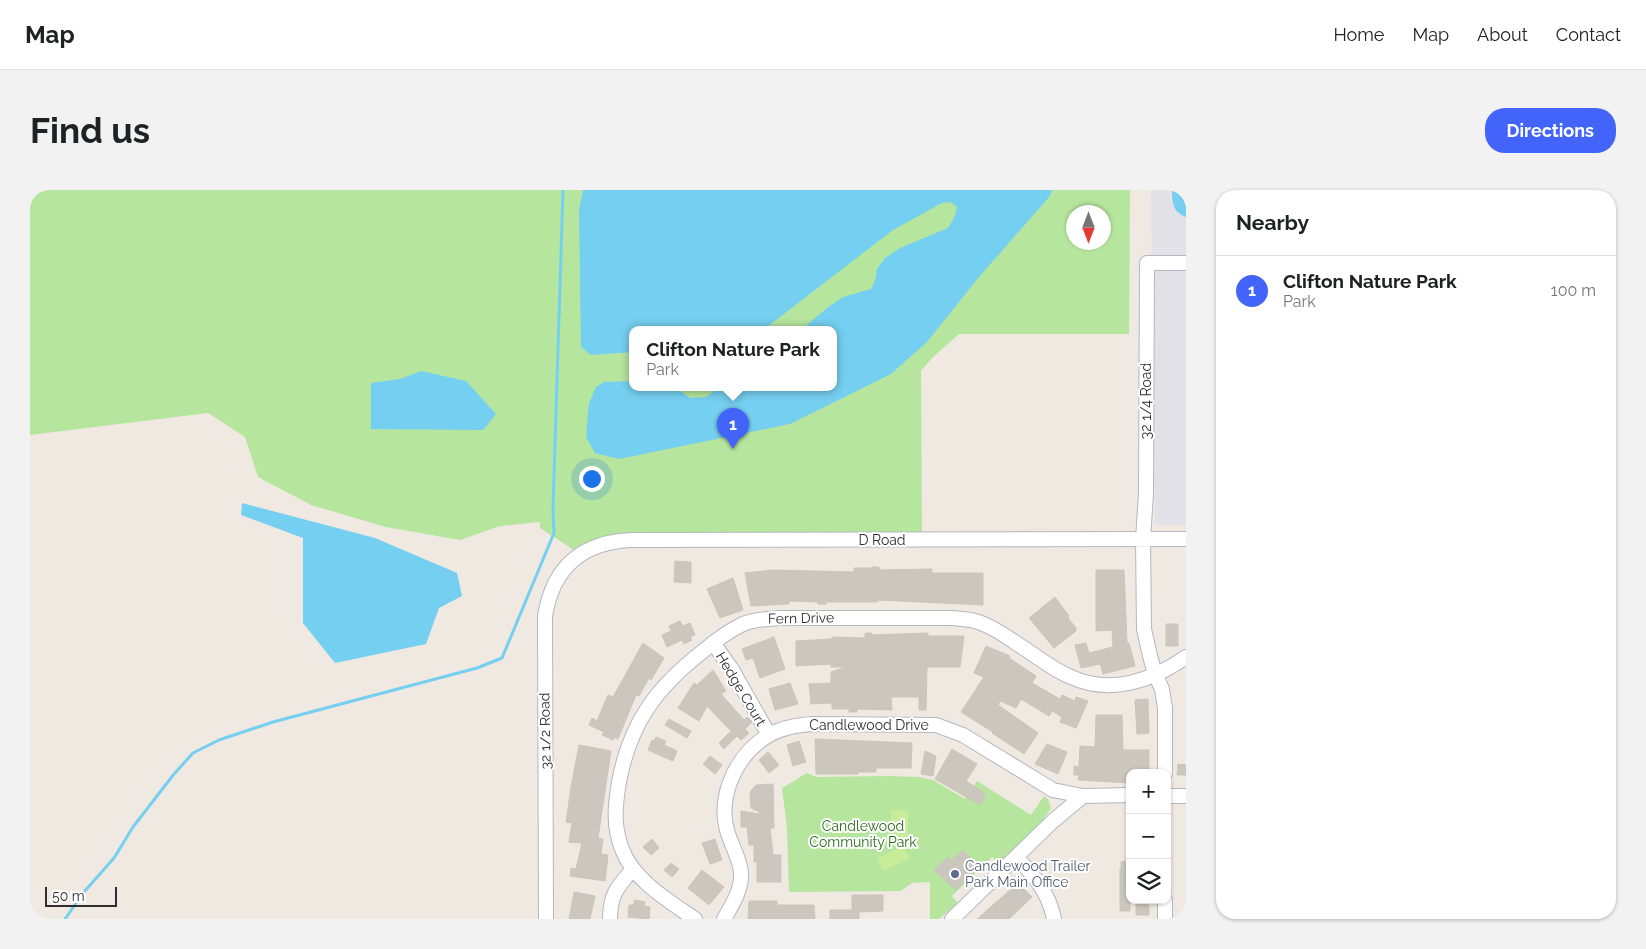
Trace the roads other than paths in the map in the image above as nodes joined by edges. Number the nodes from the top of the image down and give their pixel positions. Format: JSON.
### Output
{"nodes":[{"id":1,"x":1186,"y":264,"type":"edge"},
{"id":2,"x":1143,"y":539,"type":"junction"},
{"id":3,"x":1186,"y":539,"type":"edge"},
{"id":4,"x":580,"y":554,"type":"joint"},
{"id":5,"x":713,"y":643,"type":"junction"},
{"id":6,"x":1186,"y":658,"type":"edge"},
{"id":7,"x":1155,"y":674,"type":"junction"},
{"id":8,"x":769,"y":735,"type":"junction"},
{"id":9,"x":1165,"y":769,"type":"edge"},
{"id":10,"x":1126,"y":795,"type":"edge"},
{"id":11,"x":1083,"y":796,"type":"junction"},
{"id":12,"x":1171,"y":796,"type":"edge"},
{"id":13,"x":1186,"y":796,"type":"edge"},
{"id":14,"x":1016,"y":857,"type":"junction"},
{"id":15,"x":633,"y":869,"type":"junction"},
{"id":16,"x":1165,"y":904,"type":"edge"},
{"id":17,"x":546,"y":919,"type":"edge"},
{"id":18,"x":610,"y":919,"type":"edge"},
{"id":19,"x":695,"y":919,"type":"edge"},
{"id":20,"x":724,"y":919,"type":"edge"},
{"id":21,"x":952,"y":919,"type":"edge"},
{"id":22,"x":1054,"y":919,"type":"edge"},
{"id":23,"x":1165,"y":919,"type":"edge"}],
"edges":[{"from":1,"to":2,"type":"street","name":"32 1/4 Road"},
{"from":2,"to":3,"type":"street","name":"D Road"},
{"from":2,"to":4,"type":"street","name":"D Road"},
{"from":2,"to":7,"type":"street","name":"32 1/4 Road"},
{"from":4,"to":17,"type":"street","name":"32 1/2 Road"},
{"from":5,"to":7,"type":"street","name":"Fern Drive"},
{"from":5,"to":8,"type":"street","name":"Hedge Court"},
{"from":5,"to":15,"type":"street","name":"Fern Drive"},
{"from":6,"to":7,"type":"street","name":"Fern Drive"},
{"from":7,"to":9,"type":"street","name":"32 1/4 Road"},
{"from":8,"to":11,"type":"street","name":"Candlewood Drive"},
{"from":8,"to":20,"type":"street","name":"Candlewood Drive"},
{"from":10,"to":11,"type":"street","name":"Candlewood Drive"},
{"from":11,"to":14,"type":"street"},
{"from":12,"to":13,"type":"street"},
{"from":14,"to":21,"type":"street"},
{"from":14,"to":22,"type":"street"},
{"from":15,"to":18,"type":"street"},
{"from":15,"to":19,"type":"street","name":"Fern Drive"},
{"from":16,"to":23,"type":"street"}]}
